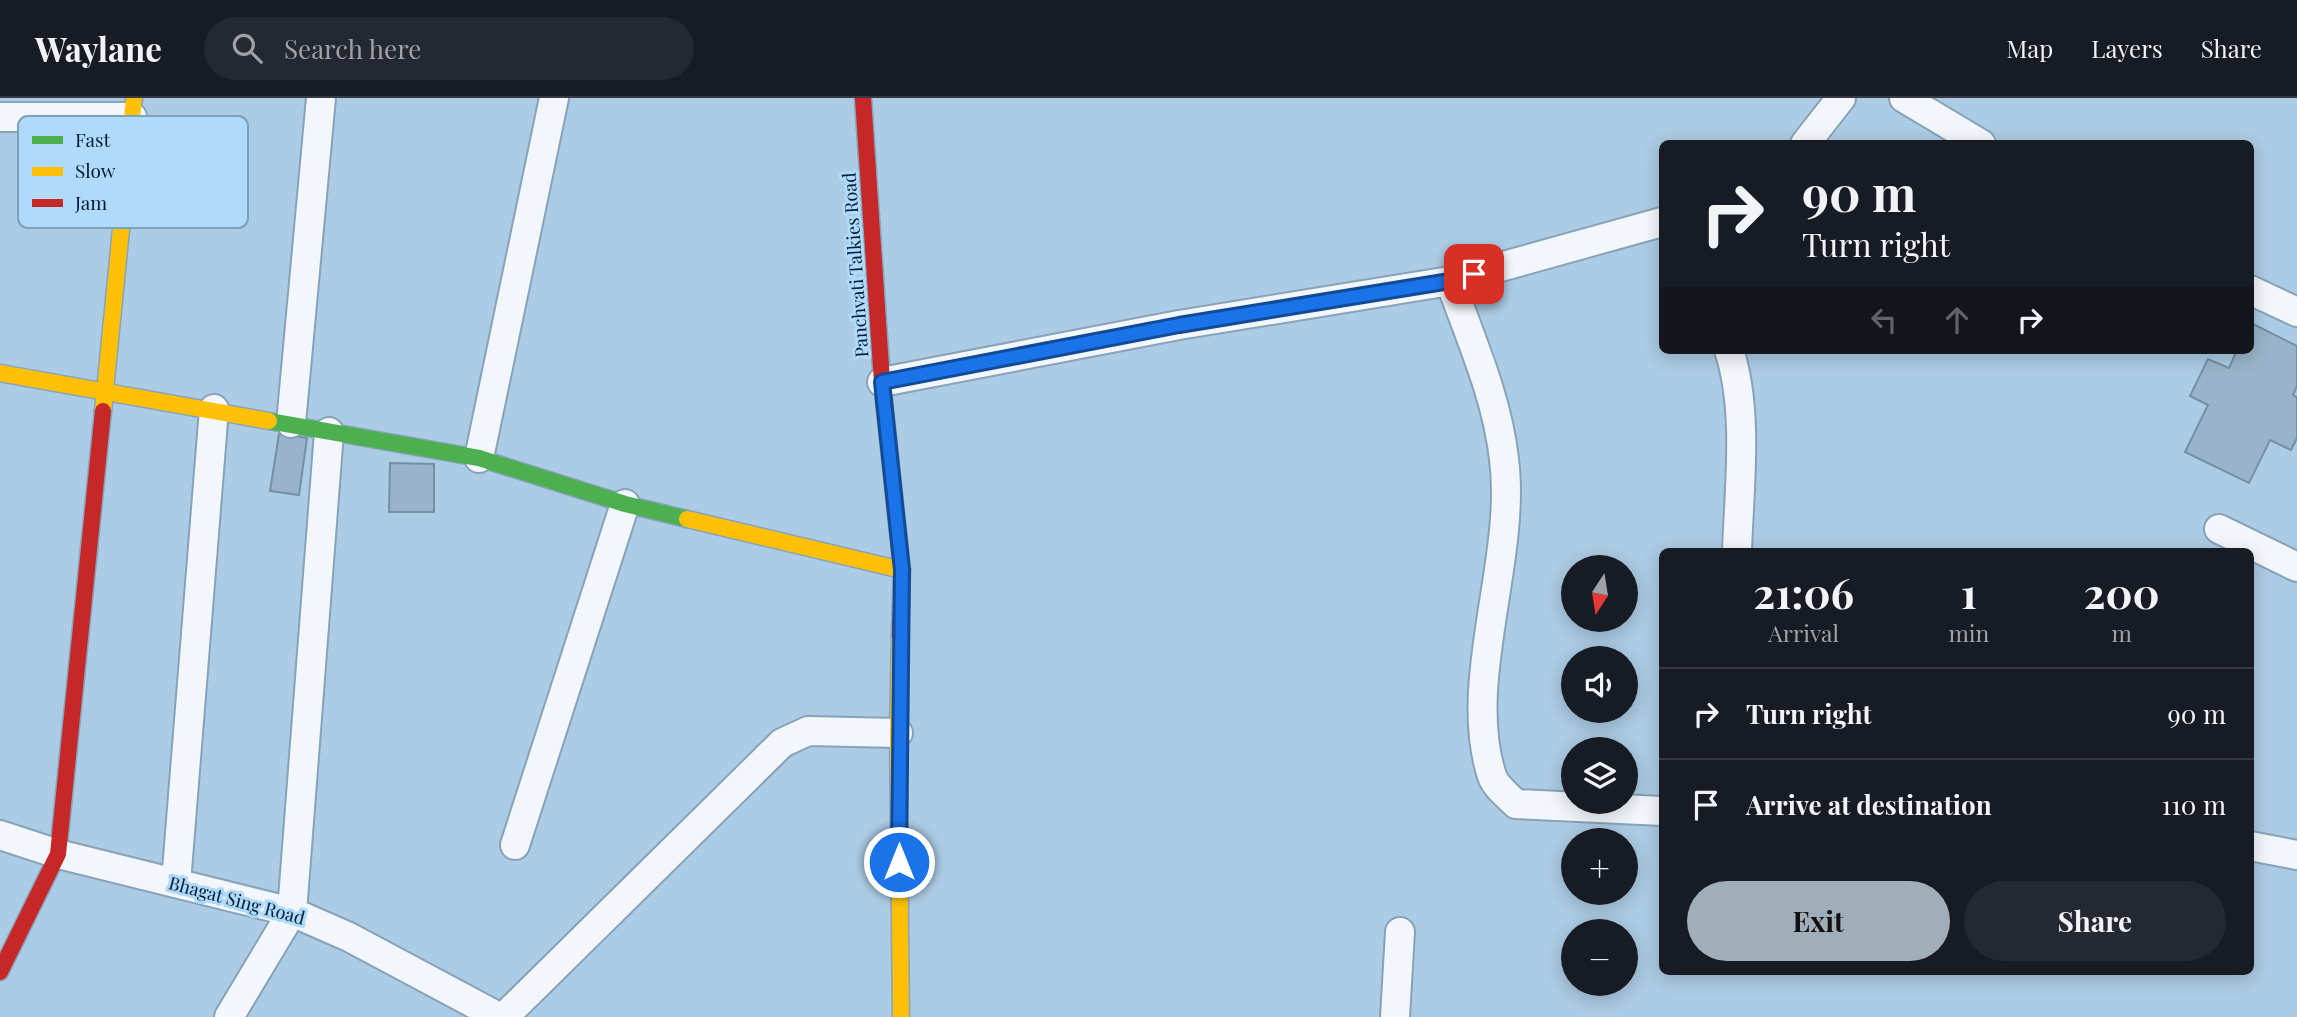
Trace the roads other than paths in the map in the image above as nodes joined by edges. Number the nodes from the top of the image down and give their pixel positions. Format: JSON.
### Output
{"nodes":[{"id":1,"x":321,"y":98,"type":"edge"},
{"id":2,"x":554,"y":98,"type":"edge"},
{"id":3,"x":863,"y":98,"type":"edge"},
{"id":4,"x":1841,"y":98,"type":"edge"},
{"id":5,"x":1904,"y":98,"type":"edge"},
{"id":6,"x":133,"y":107,"type":"edge"},
{"id":7,"x":0,"y":117,"type":"edge"},
{"id":8,"x":1808,"y":140,"type":"edge"},
{"id":9,"x":1974,"y":140,"type":"edge"},
{"id":10,"x":1659,"y":223,"type":"edge"},
{"id":11,"x":121,"y":228,"type":"edge"},
{"id":12,"x":1450,"y":281,"type":"junction"},
{"id":13,"x":2254,"y":292,"type":"edge"},
{"id":14,"x":2297,"y":313,"type":"edge"},
{"id":15,"x":1730,"y":354,"type":"edge"},
{"id":16,"x":0,"y":373,"type":"edge"},
{"id":17,"x":882,"y":382,"type":"junction"},
{"id":18,"x":106,"y":390,"type":"junction"},
{"id":19,"x":214,"y":410,"type":"junction"},
{"id":20,"x":291,"y":423,"type":"junction"},
{"id":21,"x":329,"y":432,"type":"junction"},
{"id":22,"x":478,"y":458,"type":"junction"},
{"id":23,"x":625,"y":504,"type":"junction"},
{"id":24,"x":2218,"y":529,"type":"dead end"},
{"id":25,"x":1737,"y":548,"type":"edge"},
{"id":26,"x":2297,"y":567,"type":"edge"},
{"id":27,"x":902,"y":570,"type":"junction"},
{"id":28,"x":898,"y":733,"type":"junction"},
{"id":29,"x":1659,"y":811,"type":"edge"},
{"id":30,"x":0,"y":835,"type":"edge"},
{"id":31,"x":515,"y":845,"type":"dead end"},
{"id":32,"x":2254,"y":847,"type":"edge"},
{"id":33,"x":58,"y":853,"type":"junction"},
{"id":34,"x":2297,"y":855,"type":"edge"},
{"id":35,"x":176,"y":883,"type":"junction"},
{"id":36,"x":292,"y":912,"type":"junction"},
{"id":37,"x":1400,"y":932,"type":"dead end"},
{"id":38,"x":0,"y":972,"type":"edge"},
{"id":39,"x":229,"y":1017,"type":"edge"},
{"id":40,"x":501,"y":1017,"type":"edge"},
{"id":41,"x":901,"y":1017,"type":"edge"},
{"id":42,"x":1395,"y":1017,"type":"edge"}],
"edges":[{"from":1,"to":20,"type":"street"},
{"from":2,"to":22,"type":"street"},
{"from":3,"to":17,"type":"street","name":"Panchvati Talkies Road"},
{"from":4,"to":8,"type":"street"},
{"from":5,"to":9,"type":"street"},
{"from":6,"to":7,"type":"street"},
{"from":10,"to":12,"type":"street"},
{"from":11,"to":18,"type":"street"},
{"from":12,"to":17,"type":"street"},
{"from":12,"to":29,"type":"street"},
{"from":13,"to":14,"type":"street"},
{"from":15,"to":25,"type":"street"},
{"from":16,"to":18,"type":"street"},
{"from":17,"to":27,"type":"street","name":"Panchvati Talkies Road"},
{"from":18,"to":19,"type":"street"},
{"from":18,"to":33,"type":"street"},
{"from":19,"to":20,"type":"street"},
{"from":19,"to":35,"type":"street"},
{"from":20,"to":21,"type":"street"},
{"from":21,"to":22,"type":"street"},
{"from":21,"to":36,"type":"street"},
{"from":22,"to":23,"type":"street"},
{"from":23,"to":27,"type":"street"},
{"from":23,"to":31,"type":"street"},
{"from":24,"to":26,"type":"street"},
{"from":27,"to":28,"type":"street","name":"Panchvati Talkies Road"},
{"from":28,"to":40,"type":"street"},
{"from":28,"to":41,"type":"street","name":"Panchvati Talkies Road"},
{"from":30,"to":33,"type":"street","name":"Bhagat Sing Road"},
{"from":32,"to":34,"type":"street"},
{"from":33,"to":35,"type":"street","name":"Bhagat Sing Road"},
{"from":33,"to":38,"type":"street"},
{"from":35,"to":36,"type":"street","name":"Bhagat Sing Road"},
{"from":36,"to":39,"type":"street"},
{"from":36,"to":40,"type":"street","name":"Bhagat Sing Road"},
{"from":37,"to":42,"type":"street"}]}
